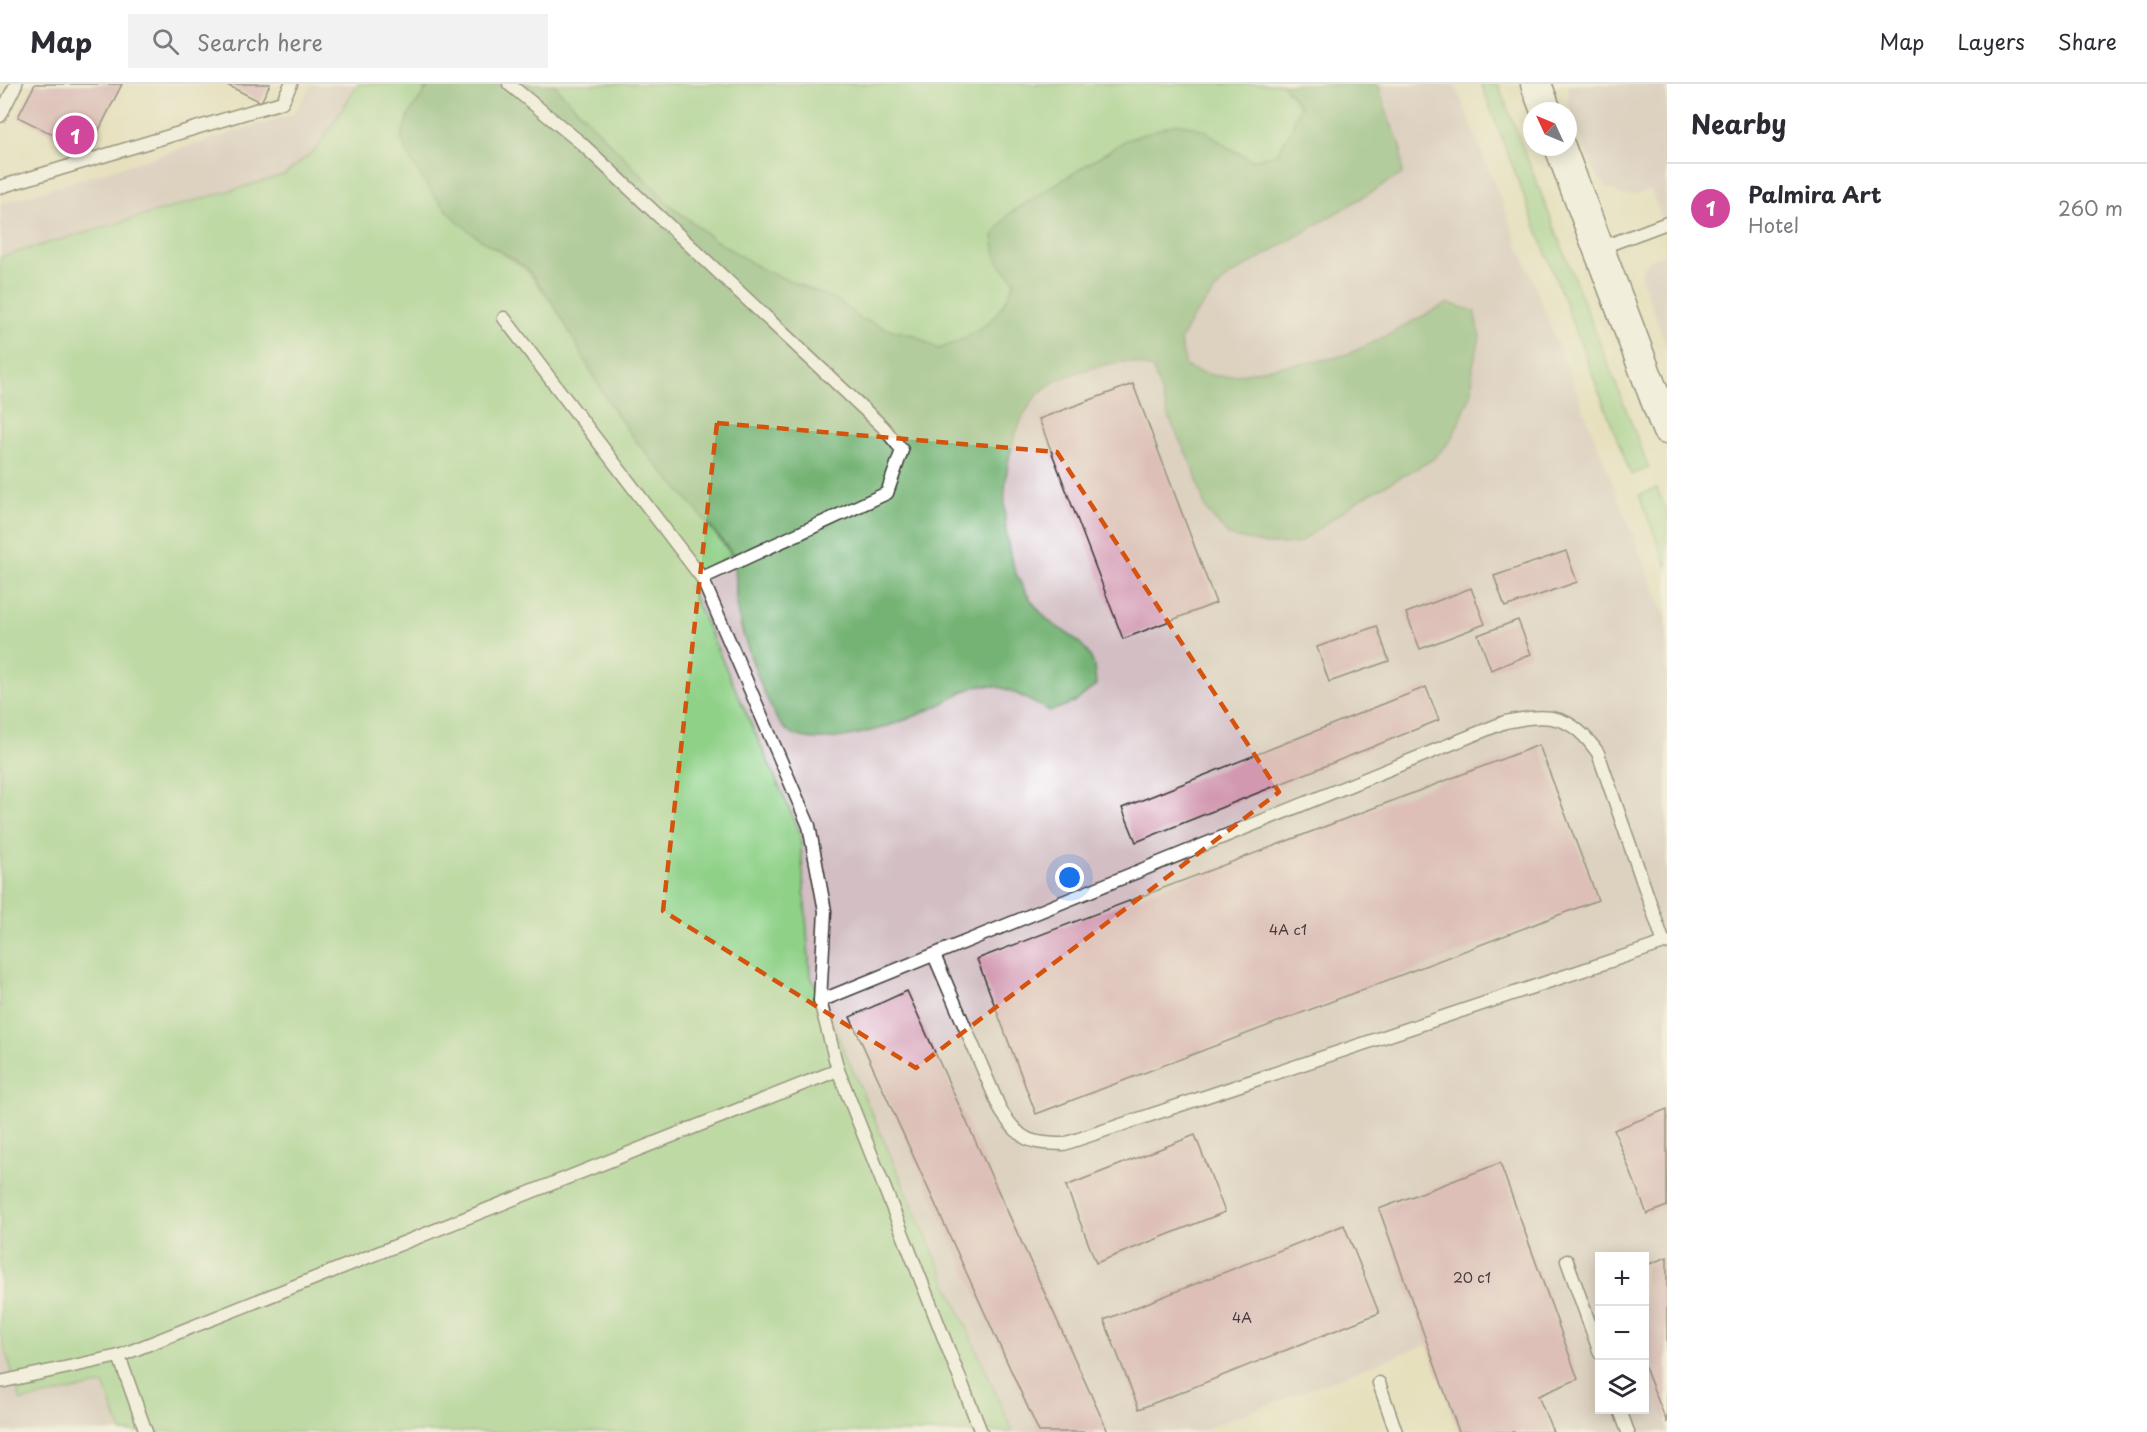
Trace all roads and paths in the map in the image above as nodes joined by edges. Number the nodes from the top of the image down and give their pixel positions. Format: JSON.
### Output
{"nodes":[{"id":1,"x":16,"y":84,"type":"edge"},
{"id":2,"x":291,"y":84,"type":"edge"},
{"id":3,"x":508,"y":84,"type":"edge"},
{"id":4,"x":1536,"y":84,"type":"edge"},
{"id":5,"x":1543,"y":102,"type":"edge"},
{"id":6,"x":0,"y":116,"type":"edge"},
{"id":7,"x":1564,"y":156,"type":"edge"},
{"id":8,"x":0,"y":187,"type":"edge"},
{"id":9,"x":1667,"y":223,"type":"edge"},
{"id":10,"x":1600,"y":248,"type":"junction"},
{"id":11,"x":504,"y":318,"type":"dead end"},
{"id":12,"x":1667,"y":429,"type":"edge"},
{"id":13,"x":702,"y":579,"type":"junction"},
{"id":14,"x":1665,"y":943,"type":"edge"},
{"id":15,"x":934,"y":955,"type":"junction"},
{"id":16,"x":820,"y":1001,"type":"junction"},
{"id":17,"x":838,"y":1070,"type":"junction"},
{"id":18,"x":1567,"y":1261,"type":"dead end"},
{"id":19,"x":1595,"y":1342,"type":"edge"},
{"id":20,"x":118,"y":1356,"type":"junction"},
{"id":21,"x":0,"y":1382,"type":"edge"},
{"id":22,"x":1379,"y":1383,"type":"dead end"},
{"id":23,"x":1621,"y":1414,"type":"edge"},
{"id":24,"x":146,"y":1432,"type":"edge"},
{"id":25,"x":981,"y":1432,"type":"edge"},
{"id":26,"x":1396,"y":1432,"type":"edge"},
{"id":27,"x":1628,"y":1432,"type":"edge"}],
"edges":[{"from":1,"to":6,"type":"lane"},
{"from":2,"to":8,"type":"lane"},
{"from":3,"to":13,"type":"lane"},
{"from":4,"to":5,"type":"street"},
{"from":7,"to":10,"type":"street"},
{"from":9,"to":10,"type":"lane"},
{"from":10,"to":12,"type":"street"},
{"from":11,"to":13,"type":"lane"},
{"from":13,"to":16,"type":"lane"},
{"from":14,"to":15,"type":"lane"},
{"from":14,"to":15,"type":"lane"},
{"from":15,"to":16,"type":"lane"},
{"from":16,"to":17,"type":"lane"},
{"from":17,"to":20,"type":"lane"},
{"from":17,"to":25,"type":"lane"},
{"from":18,"to":19,"type":"lane"},
{"from":20,"to":21,"type":"lane"},
{"from":20,"to":24,"type":"lane"},
{"from":22,"to":26,"type":"lane"},
{"from":23,"to":27,"type":"lane"}]}
